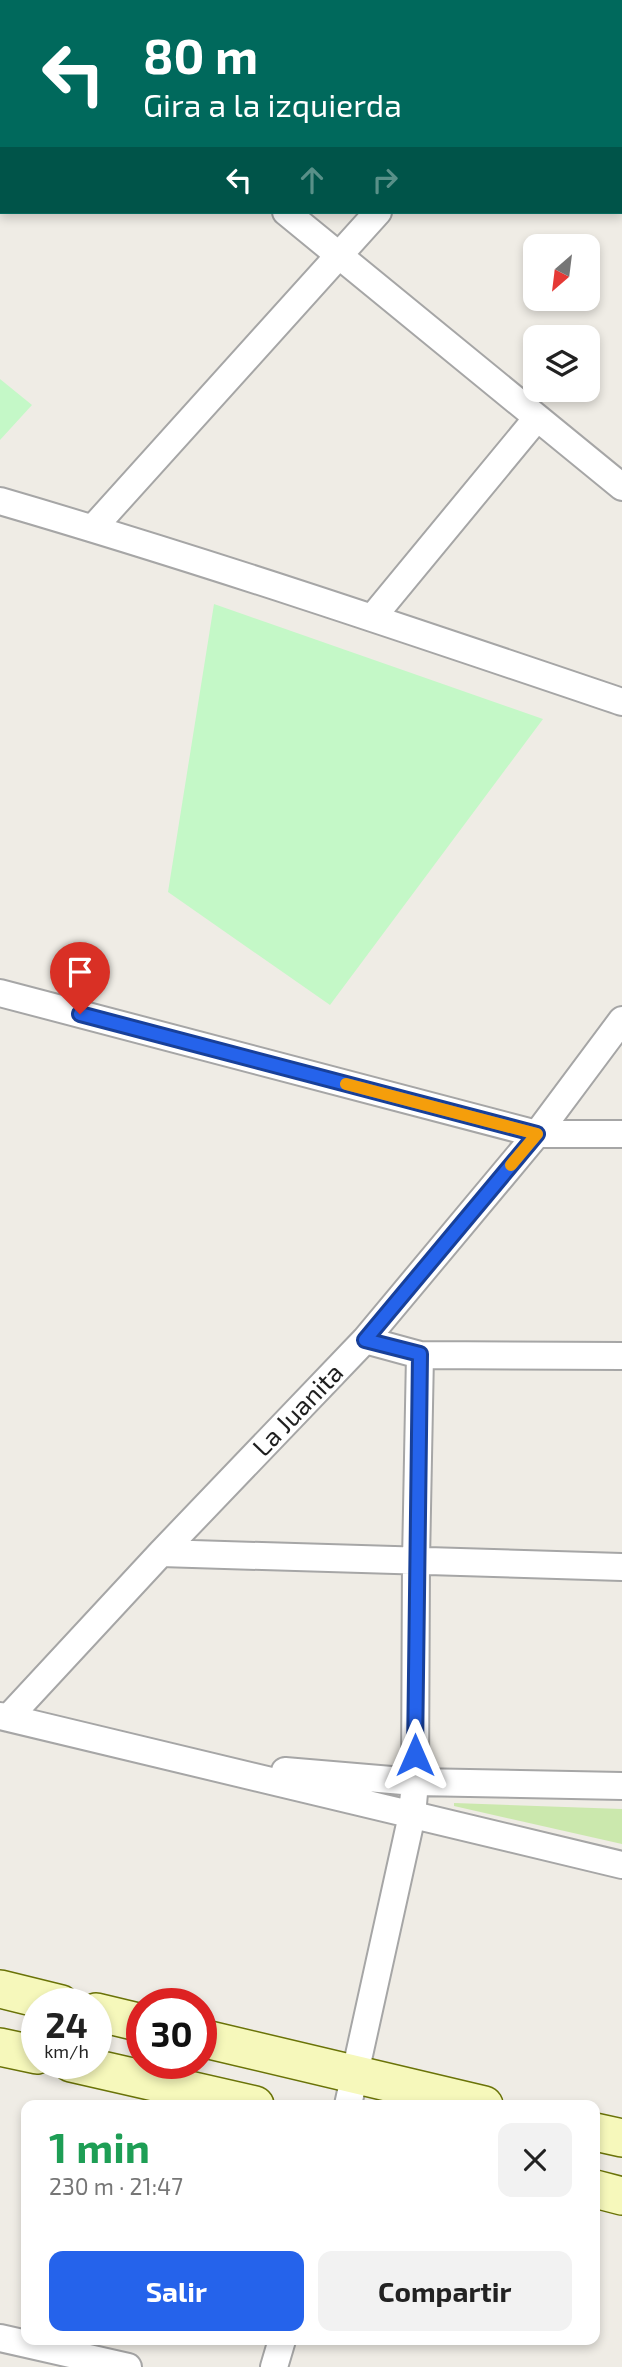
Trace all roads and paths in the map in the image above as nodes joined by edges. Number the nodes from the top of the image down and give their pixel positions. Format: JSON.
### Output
{"nodes":[{"id":1,"x":288,"y":214,"type":"edge"},
{"id":2,"x":376,"y":214,"type":"edge"},
{"id":3,"x":338,"y":256,"type":"junction"},
{"id":4,"x":537,"y":418,"type":"junction"},
{"id":5,"x":622,"y":488,"type":"edge"},
{"id":6,"x":0,"y":501,"type":"edge"},
{"id":7,"x":93,"y":528,"type":"junction"},
{"id":8,"x":372,"y":618,"type":"junction"},
{"id":9,"x":622,"y":702,"type":"edge"},
{"id":10,"x":0,"y":993,"type":"edge"},
{"id":11,"x":622,"y":1020,"type":"edge"},
{"id":12,"x":537,"y":1134,"type":"junction"},
{"id":13,"x":622,"y":1134,"type":"edge"},
{"id":14,"x":365,"y":1340,"type":"junction"},
{"id":15,"x":420,"y":1354,"type":"junction"},
{"id":16,"x":622,"y":1356,"type":"edge"},
{"id":17,"x":161,"y":1553,"type":"junction"},
{"id":18,"x":416,"y":1561,"type":"junction"},
{"id":19,"x":622,"y":1567,"type":"edge"},
{"id":20,"x":4,"y":1717,"type":"edge"},
{"id":21,"x":197,"y":1763,"type":"junction"},
{"id":22,"x":415,"y":1782,"type":"junction"},
{"id":23,"x":622,"y":1786,"type":"edge"},
{"id":24,"x":412,"y":1815,"type":"junction"},
{"id":25,"x":622,"y":1864,"type":"edge"},
{"id":26,"x":0,"y":1989,"type":"edge"},
{"id":27,"x":21,"y":1994,"type":"edge"},
{"id":28,"x":217,"y":2044,"type":"edge"},
{"id":29,"x":0,"y":2047,"type":"edge"},
{"id":30,"x":21,"y":2052,"type":"edge"},
{"id":31,"x":112,"y":2072,"type":"edge"},
{"id":32,"x":351,"y":2090,"type":"edge"},
{"id":33,"x":233,"y":2100,"type":"edge"},
{"id":34,"x":440,"y":2100,"type":"edge"},
{"id":35,"x":600,"y":2133,"type":"edge"},
{"id":36,"x":622,"y":2138,"type":"edge"},
{"id":37,"x":600,"y":2190,"type":"edge"},
{"id":38,"x":622,"y":2196,"type":"edge"},
{"id":39,"x":0,"y":2337,"type":"edge"},
{"id":40,"x":21,"y":2342,"type":"edge"},
{"id":41,"x":34,"y":2345,"type":"edge"},
{"id":42,"x":281,"y":2345,"type":"edge"},
{"id":43,"x":128,"y":2367,"type":"edge"},
{"id":44,"x":274,"y":2367,"type":"edge"}],
"edges":[{"from":1,"to":3,"type":"street"},
{"from":2,"to":3,"type":"street"},
{"from":3,"to":4,"type":"street"},
{"from":3,"to":7,"type":"street"},
{"from":4,"to":5,"type":"street"},
{"from":4,"to":8,"type":"street"},
{"from":6,"to":7,"type":"street"},
{"from":7,"to":8,"type":"street"},
{"from":8,"to":9,"type":"street"},
{"from":10,"to":12,"type":"street"},
{"from":11,"to":12,"type":"street","name":"La Juanita"},
{"from":12,"to":13,"type":"street"},
{"from":12,"to":14,"type":"street","name":"La Juanita"},
{"from":14,"to":15,"type":"street"},
{"from":14,"to":17,"type":"street","name":"La Juanita"},
{"from":15,"to":16,"type":"street"},
{"from":15,"to":18,"type":"street"},
{"from":17,"to":18,"type":"street"},
{"from":17,"to":20,"type":"street","name":"La Juanita"},
{"from":18,"to":19,"type":"street"},
{"from":18,"to":22,"type":"street"},
{"from":20,"to":21,"type":"street"},
{"from":21,"to":22,"type":"street"},
{"from":21,"to":24,"type":"street"},
{"from":22,"to":23,"type":"street"},
{"from":22,"to":24,"type":"street"},
{"from":24,"to":25,"type":"street"},
{"from":24,"to":32,"type":"street"},
{"from":26,"to":27,"type":"street"},
{"from":28,"to":32,"type":"street"},
{"from":29,"to":30,"type":"street"},
{"from":31,"to":33,"type":"street"},
{"from":32,"to":34,"type":"street"},
{"from":35,"to":36,"type":"street"},
{"from":37,"to":38,"type":"street"},
{"from":39,"to":40,"type":"street"},
{"from":41,"to":43,"type":"street"},
{"from":42,"to":44,"type":"street"}]}
